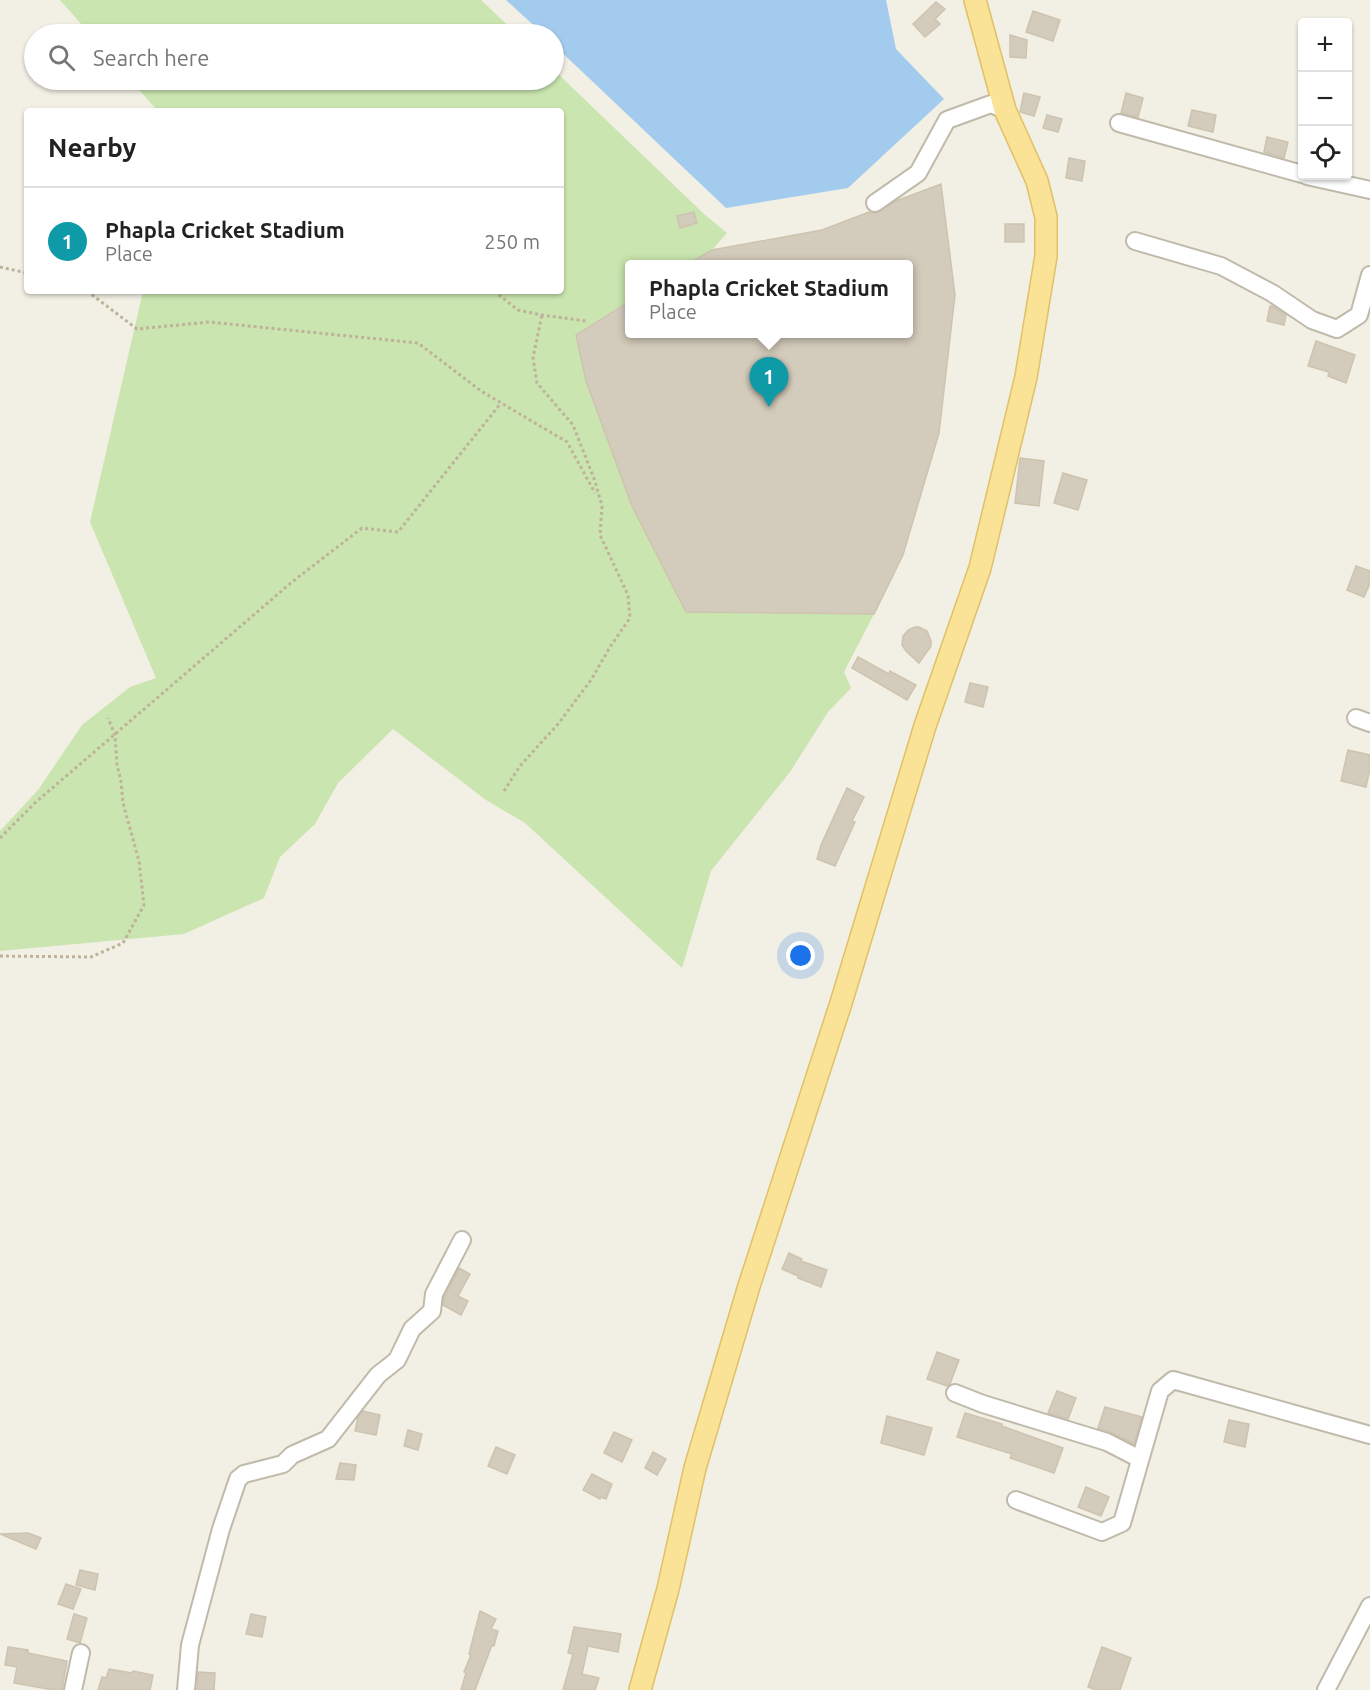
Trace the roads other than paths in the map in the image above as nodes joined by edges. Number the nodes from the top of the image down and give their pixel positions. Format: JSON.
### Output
{"nodes":[{"id":1,"x":975,"y":0,"type":"edge"},
{"id":2,"x":1005,"y":110,"type":"junction"},
{"id":3,"x":1119,"y":123,"type":"dead end"},
{"id":4,"x":1298,"y":173,"type":"edge"},
{"id":5,"x":1325,"y":180,"type":"edge"},
{"id":6,"x":1370,"y":190,"type":"edge"},
{"id":7,"x":875,"y":203,"type":"dead end"},
{"id":8,"x":1135,"y":241,"type":"dead end"},
{"id":9,"x":1370,"y":275,"type":"edge"},
{"id":10,"x":462,"y":1240,"type":"dead end"},
{"id":11,"x":955,"y":1393,"type":"dead end"},
{"id":12,"x":1370,"y":1435,"type":"edge"},
{"id":13,"x":1140,"y":1459,"type":"junction"},
{"id":14,"x":1016,"y":1500,"type":"dead end"},
{"id":15,"x":1370,"y":1606,"type":"edge"},
{"id":16,"x":81,"y":1653,"type":"dead end"},
{"id":17,"x":73,"y":1690,"type":"edge"},
{"id":18,"x":186,"y":1690,"type":"edge"},
{"id":19,"x":640,"y":1690,"type":"edge"},
{"id":20,"x":1326,"y":1690,"type":"edge"}],
"edges":[{"from":1,"to":2,"type":"main road"},
{"from":2,"to":7,"type":"street"},
{"from":2,"to":19,"type":"main road"},
{"from":3,"to":4,"type":"street"},
{"from":5,"to":6,"type":"street"},
{"from":8,"to":9,"type":"street"},
{"from":10,"to":18,"type":"street"},
{"from":11,"to":13,"type":"street"},
{"from":12,"to":13,"type":"street"},
{"from":13,"to":14,"type":"street"},
{"from":15,"to":20,"type":"street"},
{"from":16,"to":17,"type":"street"}]}
